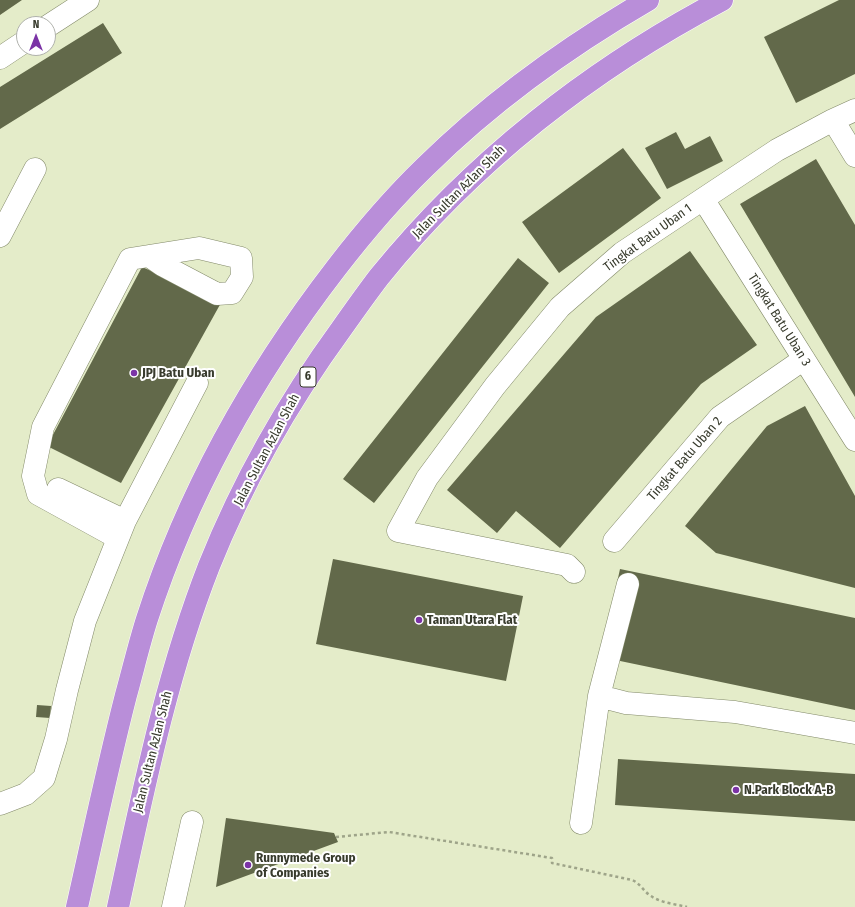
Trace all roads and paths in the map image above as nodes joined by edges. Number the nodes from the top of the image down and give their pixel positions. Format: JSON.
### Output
{"nodes":[{"id":1,"x":88,"y":0,"type":"edge"},
{"id":2,"x":648,"y":0,"type":"edge"},
{"id":3,"x":722,"y":0,"type":"edge"},
{"id":4,"x":56,"y":21,"type":"edge"},
{"id":5,"x":16,"y":47,"type":"edge"},
{"id":6,"x":0,"y":58,"type":"edge"},
{"id":7,"x":855,"y":110,"type":"edge"},
{"id":8,"x":833,"y":120,"type":"junction"},
{"id":9,"x":855,"y":156,"type":"edge"},
{"id":10,"x":36,"y":169,"type":"dead end"},
{"id":11,"x":703,"y":199,"type":"junction"},
{"id":12,"x":0,"y":236,"type":"edge"},
{"id":13,"x":149,"y":256,"type":"dead end"},
{"id":14,"x":804,"y":359,"type":"junction"},
{"id":15,"x":197,"y":383,"type":"dead end"},
{"id":16,"x":855,"y":440,"type":"edge"},
{"id":17,"x":122,"y":530,"type":"junction"},
{"id":18,"x":614,"y":541,"type":"dead end"},
{"id":19,"x":574,"y":572,"type":"dead end"},
{"id":20,"x":628,"y":584,"type":"dead end"},
{"id":21,"x":599,"y":696,"type":"junction"},
{"id":22,"x":855,"y":733,"type":"edge"},
{"id":23,"x":0,"y":804,"type":"edge"},
{"id":24,"x":192,"y":822,"type":"dead end"},
{"id":25,"x":581,"y":823,"type":"dead end"},
{"id":26,"x":336,"y":837,"type":"dead end"},
{"id":27,"x":77,"y":907,"type":"edge"},
{"id":28,"x":118,"y":907,"type":"edge"},
{"id":29,"x":173,"y":907,"type":"edge"},
{"id":30,"x":687,"y":907,"type":"edge"}],
"edges":[{"from":1,"to":4,"type":"street"},
{"from":2,"to":27,"type":"highway"},
{"from":3,"to":28,"type":"highway","name":"Jalan Sultan Azlan Shah","number":"6"},
{"from":5,"to":6,"type":"street"},
{"from":7,"to":8,"type":"street","name":"Tingkat Batu Uban 1"},
{"from":8,"to":9,"type":"street"},
{"from":8,"to":11,"type":"street","name":"Tingkat Batu Uban 1"},
{"from":10,"to":12,"type":"street"},
{"from":11,"to":14,"type":"street","name":"Tingkat Batu Uban 3"},
{"from":11,"to":19,"type":"street","name":"Tingkat Batu Uban 1"},
{"from":13,"to":17,"type":"street"},
{"from":14,"to":16,"type":"street","name":"Tingkat Batu Uban 3"},
{"from":14,"to":18,"type":"street","name":"Tingkat Batu Uban 2"},
{"from":15,"to":17,"type":"street"},
{"from":17,"to":23,"type":"street"},
{"from":20,"to":21,"type":"street"},
{"from":21,"to":22,"type":"street"},
{"from":21,"to":25,"type":"street"},
{"from":24,"to":29,"type":"street"},
{"from":26,"to":30,"type":"path"}]}
